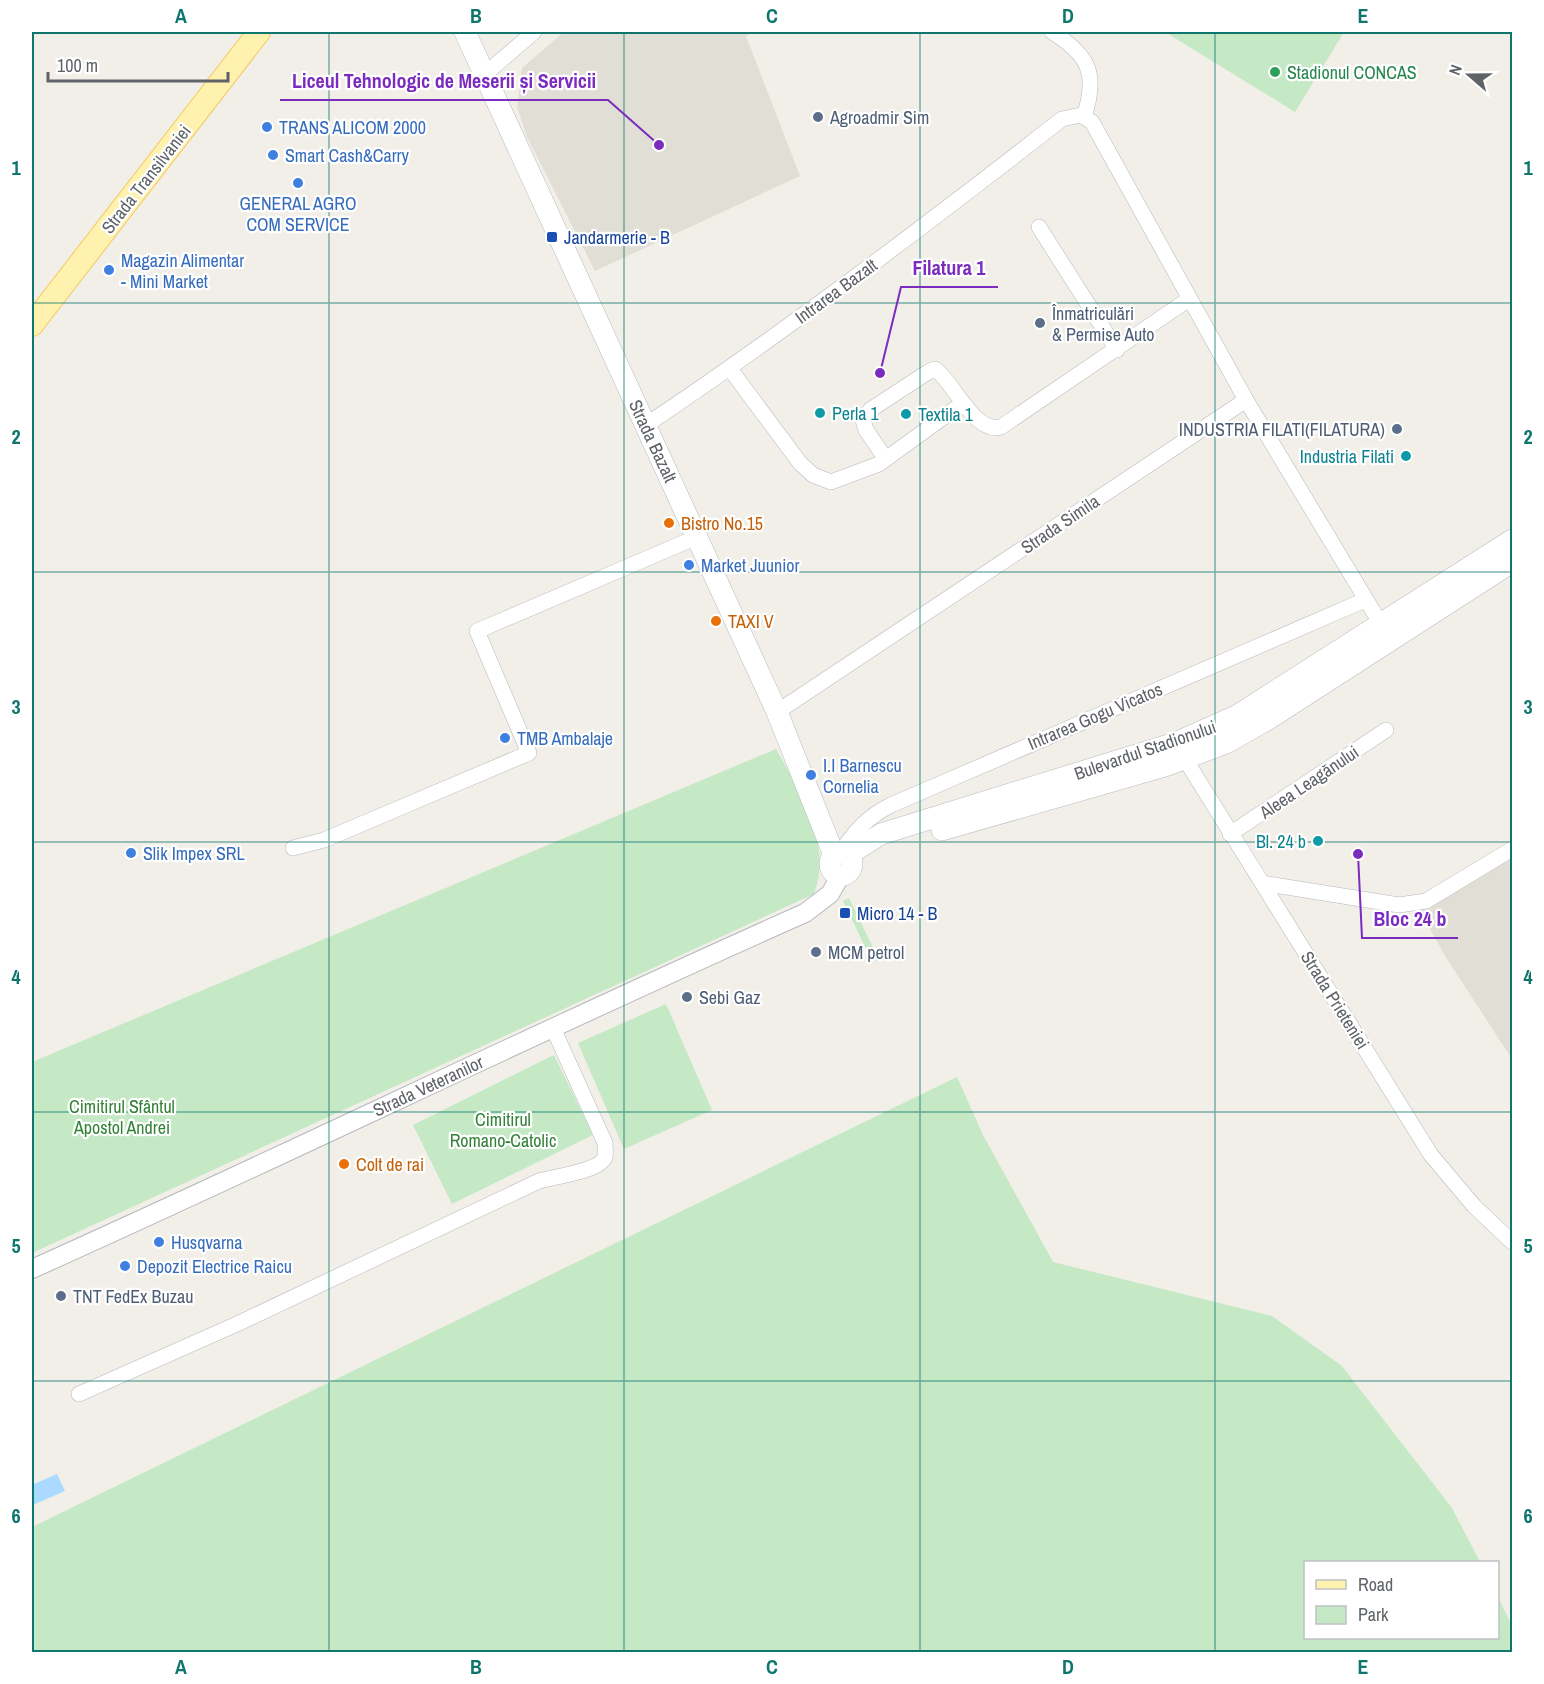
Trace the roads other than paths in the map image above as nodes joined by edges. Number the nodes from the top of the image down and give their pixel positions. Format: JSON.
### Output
{"nodes":[{"id":1,"x":260,"y":32,"type":"edge"},
{"id":2,"x":465,"y":32,"type":"edge"},
{"id":3,"x":534,"y":32,"type":"edge"},
{"id":4,"x":1052,"y":32,"type":"edge"},
{"id":5,"x":485,"y":74,"type":"junction"},
{"id":6,"x":1082,"y":116,"type":"junction"},
{"id":7,"x":1039,"y":227,"type":"dead end"},
{"id":8,"x":1189,"y":299,"type":"junction"},
{"id":9,"x":32,"y":325,"type":"edge"},
{"id":10,"x":1117,"y":350,"type":"junction"},
{"id":11,"x":730,"y":369,"type":"junction"},
{"id":12,"x":1246,"y":400,"type":"junction"},
{"id":13,"x":963,"y":403,"type":"junction"},
{"id":14,"x":646,"y":425,"type":"junction"},
{"id":15,"x":885,"y":458,"type":"junction"},
{"id":16,"x":698,"y":537,"type":"junction"},
{"id":17,"x":1512,"y":540,"type":"edge"},
{"id":18,"x":1512,"y":562,"type":"edge"},
{"id":19,"x":1365,"y":600,"type":"junction"},
{"id":20,"x":1385,"y":631,"type":"junction"},
{"id":21,"x":777,"y":712,"type":"junction"},
{"id":22,"x":1386,"y":730,"type":"dead end"},
{"id":23,"x":1180,"y":751,"type":"junction"},
{"id":24,"x":1230,"y":834,"type":"junction"},
{"id":25,"x":293,"y":848,"type":"dead end"},
{"id":26,"x":1512,"y":849,"type":"edge"},
{"id":27,"x":842,"y":862,"type":"junction"},
{"id":28,"x":1262,"y":883,"type":"junction"},
{"id":29,"x":553,"y":1028,"type":"junction"},
{"id":30,"x":1512,"y":1242,"type":"edge"},
{"id":31,"x":32,"y":1269,"type":"edge"},
{"id":32,"x":79,"y":1394,"type":"dead end"}],
"edges":[{"from":1,"to":9,"type":"main road","name":"Strada Transilvaniei"},
{"from":2,"to":5,"type":"main road","name":"Strada Bazalt"},
{"from":3,"to":5,"type":"street"},
{"from":4,"to":6,"type":"street"},
{"from":5,"to":14,"type":"main road","name":"Strada Bazalt"},
{"from":6,"to":8,"type":"street"},
{"from":6,"to":11,"type":"street","name":"Intrarea Bazalt"},
{"from":7,"to":10,"type":"street"},
{"from":8,"to":10,"type":"street"},
{"from":8,"to":12,"type":"street"},
{"from":10,"to":13,"type":"street"},
{"from":11,"to":14,"type":"street","name":"Intrarea Bazalt"},
{"from":11,"to":15,"type":"street"},
{"from":12,"to":19,"type":"street"},
{"from":12,"to":21,"type":"street","name":"Strada Simila"},
{"from":13,"to":15,"type":"street"},
{"from":13,"to":15,"type":"street"},
{"from":14,"to":16,"type":"main road","name":"Strada Bazalt"},
{"from":16,"to":21,"type":"main road","name":"Strada Bazalt"},
{"from":16,"to":25,"type":"street"},
{"from":17,"to":20,"type":"main road","name":"Bulevardul Stadionului"},
{"from":18,"to":20,"type":"main road","name":"Bulevardul Stadionului"},
{"from":19,"to":20,"type":"street"},
{"from":19,"to":27,"type":"street","name":"Intrarea Gogu Vicatos"},
{"from":20,"to":23,"type":"main road","name":"Bulevardul Stadionului"},
{"from":21,"to":27,"type":"main road","name":"Strada Bazalt"},
{"from":22,"to":24,"type":"street","name":"Aleea Leagănului"},
{"from":23,"to":24,"type":"street","name":"Strada Prieteniei"},
{"from":23,"to":27,"type":"main road","name":"Bulevardul Stadionului"},
{"from":24,"to":28,"type":"street","name":"Strada Prieteniei"},
{"from":26,"to":28,"type":"street"},
{"from":27,"to":29,"type":"street","name":"Strada Veteranilor"},
{"from":28,"to":30,"type":"street","name":"Strada Prieteniei"},
{"from":29,"to":31,"type":"street","name":"Strada Veteranilor"},
{"from":29,"to":32,"type":"street"}]}
